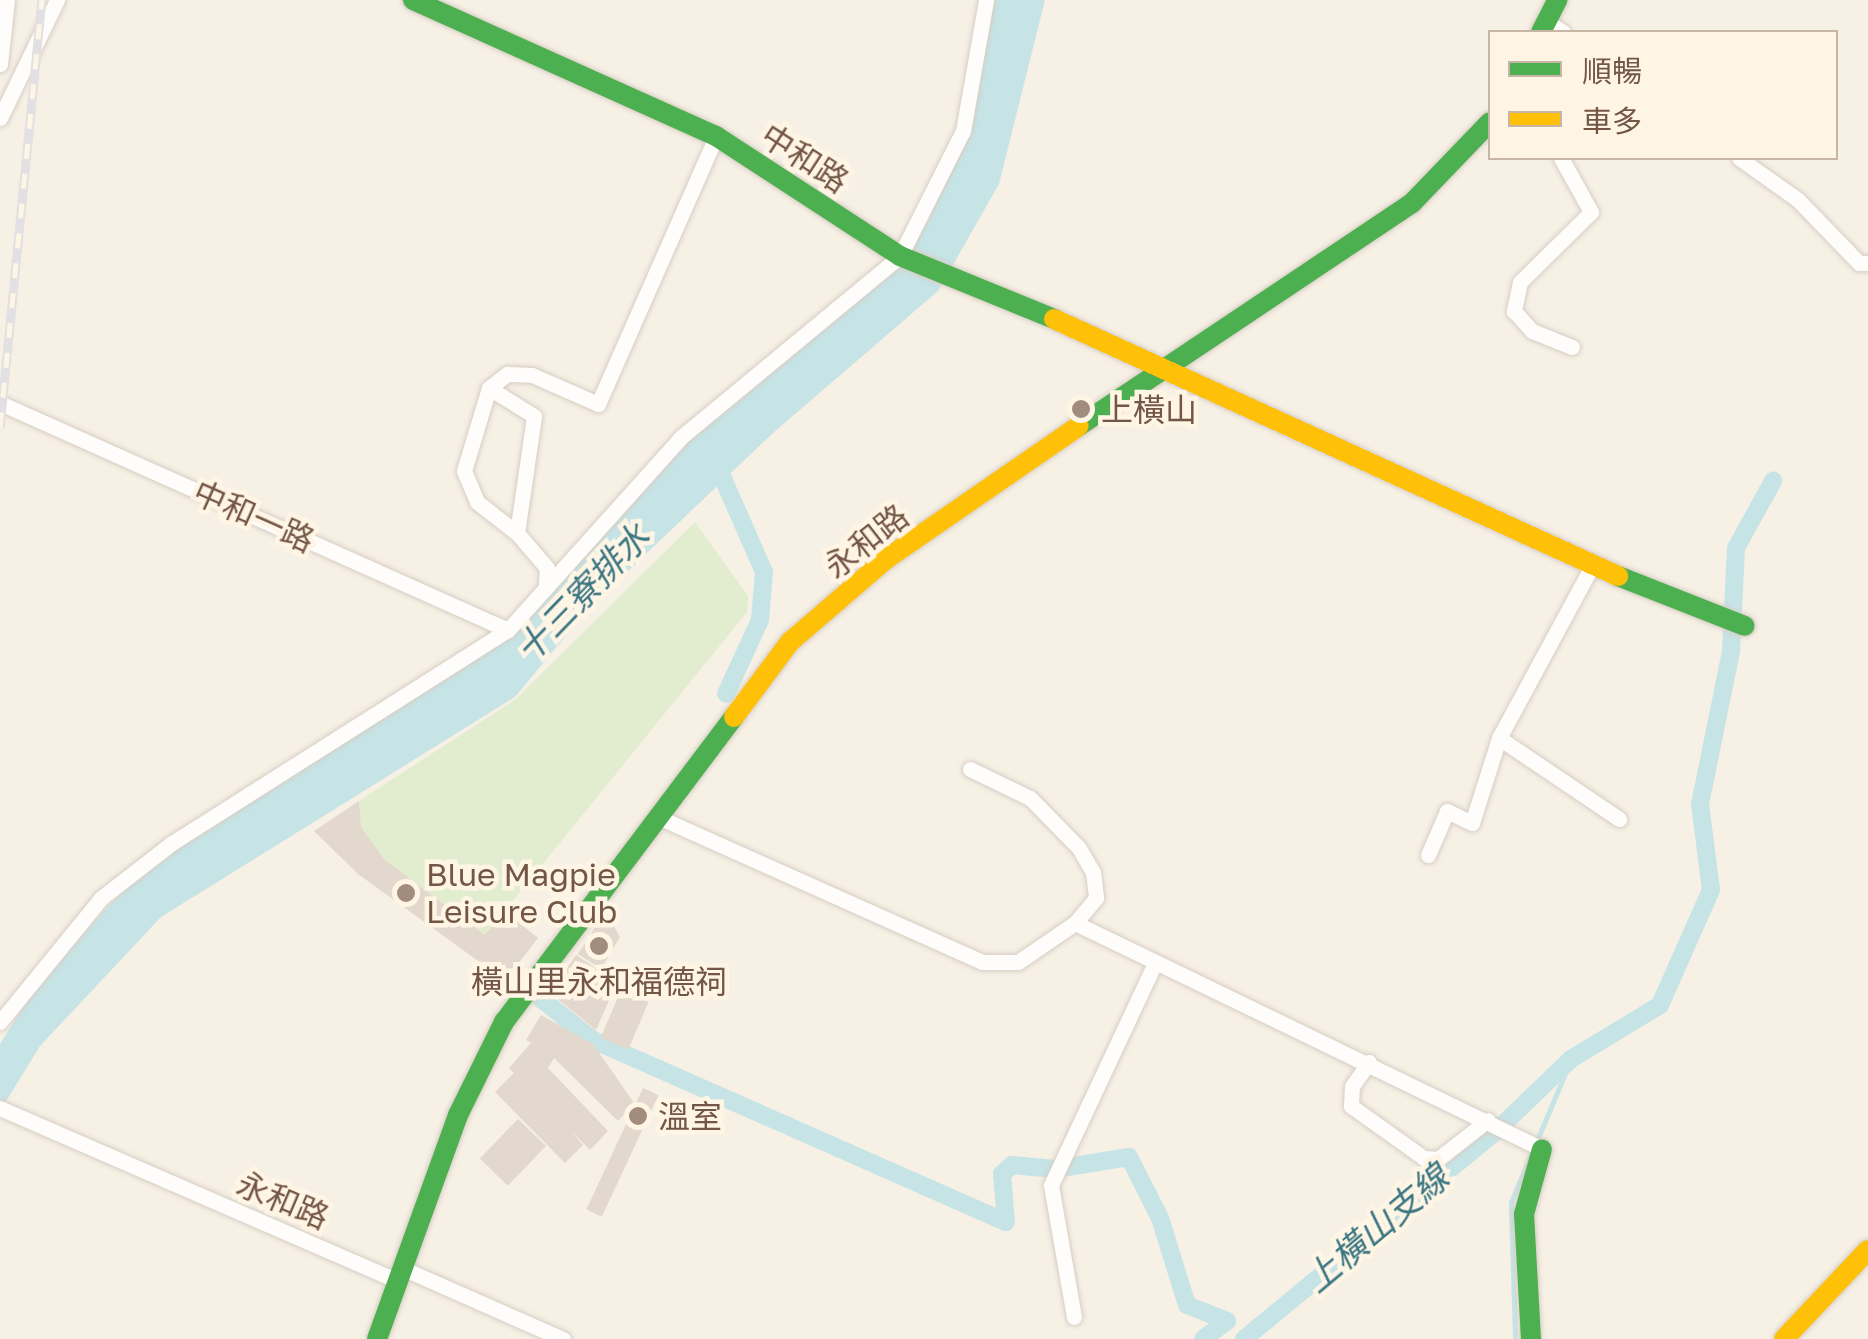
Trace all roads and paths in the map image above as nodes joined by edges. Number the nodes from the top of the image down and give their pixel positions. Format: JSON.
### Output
{"nodes":[{"id":1,"x":7,"y":0,"type":"edge"},
{"id":2,"x":58,"y":0,"type":"edge"},
{"id":3,"x":413,"y":0,"type":"edge"},
{"id":4,"x":986,"y":0,"type":"edge"},
{"id":5,"x":1557,"y":0,"type":"edge"},
{"id":6,"x":1550,"y":29,"type":"edge"},
{"id":7,"x":0,"y":64,"type":"edge"},
{"id":8,"x":0,"y":118,"type":"edge"},
{"id":9,"x":1488,"y":124,"type":"edge"},
{"id":10,"x":716,"y":136,"type":"junction"},
{"id":11,"x":1562,"y":160,"type":"edge"},
{"id":12,"x":1741,"y":160,"type":"edge"},
{"id":13,"x":903,"y":257,"type":"junction"},
{"id":14,"x":1868,"y":263,"type":"edge"},
{"id":15,"x":1572,"y":347,"type":"dead end"},
{"id":16,"x":1163,"y":368,"type":"junction"},
{"id":17,"x":489,"y":388,"type":"junction"},
{"id":18,"x":0,"y":403,"type":"edge"},
{"id":19,"x":517,"y":533,"type":"junction"},
{"id":20,"x":1592,"y":566,"type":"junction"},
{"id":21,"x":546,"y":585,"type":"junction"},
{"id":22,"x":1745,"y":626,"type":"dead end"},
{"id":23,"x":508,"y":630,"type":"junction"},
{"id":24,"x":1499,"y":738,"type":"junction"},
{"id":25,"x":970,"y":769,"type":"dead end"},
{"id":26,"x":658,"y":818,"type":"junction"},
{"id":27,"x":1619,"y":818,"type":"dead end"},
{"id":28,"x":1428,"y":855,"type":"dead end"},
{"id":29,"x":1075,"y":923,"type":"junction"},
{"id":30,"x":1154,"y":965,"type":"junction"},
{"id":31,"x":0,"y":1022,"type":"edge"},
{"id":32,"x":1369,"y":1062,"type":"junction"},
{"id":33,"x":0,"y":1108,"type":"edge"},
{"id":34,"x":1492,"y":1122,"type":"junction"},
{"id":35,"x":1542,"y":1149,"type":"joint"},
{"id":36,"x":1868,"y":1250,"type":"edge"},
{"id":37,"x":400,"y":1274,"type":"junction"},
{"id":38,"x":1074,"y":1317,"type":"dead end"},
{"id":39,"x":378,"y":1339,"type":"edge"},
{"id":40,"x":563,"y":1339,"type":"edge"},
{"id":41,"x":1530,"y":1339,"type":"edge"},
{"id":42,"x":1784,"y":1339,"type":"edge"}],
"edges":[{"from":1,"to":7,"type":"street"},
{"from":2,"to":8,"type":"street"},
{"from":3,"to":10,"type":"street","name":"中和路"},
{"from":4,"to":13,"type":"street"},
{"from":5,"to":6,"type":"street"},
{"from":9,"to":16,"type":"street","name":"永和路"},
{"from":10,"to":13,"type":"street","name":"中和路"},
{"from":10,"to":17,"type":"street"},
{"from":11,"to":15,"type":"street"},
{"from":12,"to":14,"type":"street"},
{"from":13,"to":16,"type":"street","name":"中和路"},
{"from":13,"to":21,"type":"street"},
{"from":16,"to":20,"type":"street"},
{"from":16,"to":26,"type":"street","name":"永和路"},
{"from":17,"to":19,"type":"street"},
{"from":17,"to":19,"type":"street"},
{"from":18,"to":23,"type":"street","name":"中和一路"},
{"from":19,"to":21,"type":"street"},
{"from":20,"to":22,"type":"street"},
{"from":20,"to":24,"type":"street"},
{"from":21,"to":23,"type":"street"},
{"from":23,"to":31,"type":"street"},
{"from":24,"to":27,"type":"street"},
{"from":24,"to":28,"type":"street"},
{"from":25,"to":29,"type":"street"},
{"from":26,"to":29,"type":"street"},
{"from":26,"to":37,"type":"street","name":"永和路"},
{"from":29,"to":30,"type":"street"},
{"from":30,"to":32,"type":"street"},
{"from":30,"to":38,"type":"street"},
{"from":32,"to":34,"type":"street"},
{"from":32,"to":34,"type":"street"},
{"from":33,"to":37,"type":"street","name":"永和路"},
{"from":34,"to":35,"type":"street"},
{"from":35,"to":41,"type":"street"},
{"from":36,"to":42,"type":"street"},
{"from":37,"to":39,"type":"street","name":"永和路"},
{"from":37,"to":40,"type":"street","name":"永和路"}]}
